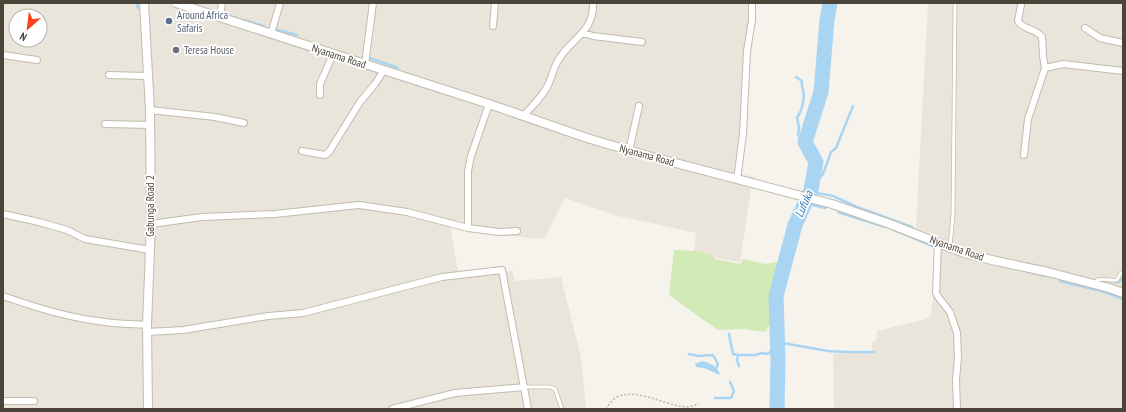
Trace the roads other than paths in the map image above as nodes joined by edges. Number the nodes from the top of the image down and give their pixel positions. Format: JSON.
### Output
{"nodes":[{"id":1,"x":144,"y":3,"type":"edge"},
{"id":2,"x":176,"y":3,"type":"edge"},
{"id":3,"x":222,"y":3,"type":"edge"},
{"id":4,"x":280,"y":3,"type":"edge"},
{"id":5,"x":373,"y":3,"type":"edge"},
{"id":6,"x":495,"y":3,"type":"edge"},
{"id":7,"x":593,"y":3,"type":"edge"},
{"id":8,"x":752,"y":3,"type":"edge"},
{"id":9,"x":955,"y":3,"type":"edge"},
{"id":10,"x":1021,"y":4,"type":"dead end"},
{"id":11,"x":220,"y":17,"type":"junction"},
{"id":12,"x":493,"y":26,"type":"dead end"},
{"id":13,"x":1085,"y":28,"type":"dead end"},
{"id":14,"x":583,"y":33,"type":"junction"},
{"id":15,"x":271,"y":34,"type":"junction"},
{"id":16,"x":642,"y":42,"type":"dead end"},
{"id":17,"x":1123,"y":43,"type":"edge"},
{"id":18,"x":333,"y":54,"type":"junction"},
{"id":19,"x":3,"y":55,"type":"edge"},
{"id":20,"x":37,"y":60,"type":"dead end"},
{"id":21,"x":365,"y":64,"type":"junction"},
{"id":22,"x":1045,"y":68,"type":"junction"},
{"id":23,"x":384,"y":70,"type":"junction"},
{"id":24,"x":1123,"y":71,"type":"edge"},
{"id":25,"x":109,"y":75,"type":"dead end"},
{"id":26,"x":148,"y":76,"type":"junction"},
{"id":27,"x":320,"y":95,"type":"dead end"},
{"id":28,"x":489,"y":104,"type":"junction"},
{"id":29,"x":639,"y":106,"type":"dead end"},
{"id":30,"x":150,"y":110,"type":"junction"},
{"id":31,"x":523,"y":116,"type":"junction"},
{"id":32,"x":244,"y":123,"type":"dead end"},
{"id":33,"x":105,"y":124,"type":"dead end"},
{"id":34,"x":150,"y":125,"type":"junction"},
{"id":35,"x":302,"y":151,"type":"dead end"},
{"id":36,"x":629,"y":151,"type":"junction"},
{"id":37,"x":1024,"y":155,"type":"dead end"},
{"id":38,"x":737,"y":180,"type":"junction"},
{"id":39,"x":3,"y":214,"type":"edge"},
{"id":40,"x":151,"y":224,"type":"junction"},
{"id":41,"x":468,"y":228,"type":"junction"},
{"id":42,"x":517,"y":231,"type":"dead end"},
{"id":43,"x":938,"y":242,"type":"junction"},
{"id":44,"x":950,"y":247,"type":"junction"},
{"id":45,"x":150,"y":250,"type":"junction"},
{"id":46,"x":1123,"y":273,"type":"edge"},
{"id":47,"x":1096,"y":284,"type":"junction"},
{"id":48,"x":1123,"y":293,"type":"edge"},
{"id":49,"x":3,"y":296,"type":"edge"},
{"id":50,"x":147,"y":329,"type":"junction"},
{"id":51,"x":524,"y":387,"type":"junction"},
{"id":52,"x":34,"y":400,"type":"dead end"},
{"id":53,"x":3,"y":401,"type":"edge"},
{"id":54,"x":148,"y":409,"type":"edge"},
{"id":55,"x":395,"y":409,"type":"edge"},
{"id":56,"x":528,"y":409,"type":"edge"},
{"id":57,"x":562,"y":409,"type":"edge"},
{"id":58,"x":957,"y":409,"type":"edge"}],
"edges":[{"from":1,"to":26,"type":"street","name":"Gabunga Road 2"},
{"from":2,"to":11,"type":"street","name":"Nyanama Road"},
{"from":3,"to":11,"type":"street"},
{"from":4,"to":15,"type":"street"},
{"from":5,"to":21,"type":"street"},
{"from":6,"to":12,"type":"street"},
{"from":7,"to":14,"type":"street"},
{"from":8,"to":38,"type":"street"},
{"from":9,"to":44,"type":"lane"},
{"from":10,"to":22,"type":"street"},
{"from":11,"to":15,"type":"street","name":"Nyanama Road"},
{"from":13,"to":17,"type":"street"},
{"from":14,"to":16,"type":"street"},
{"from":14,"to":31,"type":"street"},
{"from":15,"to":18,"type":"street","name":"Nyanama Road"},
{"from":18,"to":21,"type":"street","name":"Nyanama Road"},
{"from":18,"to":27,"type":"street"},
{"from":19,"to":20,"type":"street"},
{"from":21,"to":23,"type":"street","name":"Nyanama Road"},
{"from":22,"to":24,"type":"street"},
{"from":22,"to":37,"type":"street"},
{"from":23,"to":28,"type":"street","name":"Nyanama Road"},
{"from":23,"to":35,"type":"street"},
{"from":25,"to":26,"type":"street"},
{"from":26,"to":30,"type":"street","name":"Gabunga Road 2"},
{"from":28,"to":31,"type":"street","name":"Nyanama Road"},
{"from":28,"to":41,"type":"street"},
{"from":29,"to":36,"type":"street"},
{"from":30,"to":32,"type":"street"},
{"from":30,"to":34,"type":"street","name":"Gabunga Road 2"},
{"from":31,"to":36,"type":"street","name":"Nyanama Road"},
{"from":33,"to":34,"type":"street"},
{"from":34,"to":40,"type":"street","name":"Gabunga Road 2"},
{"from":36,"to":38,"type":"street","name":"Nyanama Road"},
{"from":38,"to":43,"type":"street","name":"Nyanama Road"},
{"from":39,"to":45,"type":"street"},
{"from":40,"to":41,"type":"street"},
{"from":40,"to":45,"type":"street","name":"Gabunga Road 2"},
{"from":41,"to":42,"type":"street"},
{"from":43,"to":44,"type":"street","name":"Nyanama Road"},
{"from":43,"to":58,"type":"street"},
{"from":44,"to":47,"type":"street","name":"Nyanama Road"},
{"from":45,"to":50,"type":"street","name":"Gabunga Road 2"},
{"from":46,"to":47,"type":"lane"},
{"from":47,"to":48,"type":"street","name":"Nyanama Road"},
{"from":49,"to":50,"type":"street"},
{"from":50,"to":51,"type":"street"},
{"from":50,"to":54,"type":"street","name":"Gabunga Road 2"},
{"from":51,"to":55,"type":"street"},
{"from":51,"to":56,"type":"street"},
{"from":51,"to":57,"type":"lane"},
{"from":52,"to":53,"type":"street"}]}
